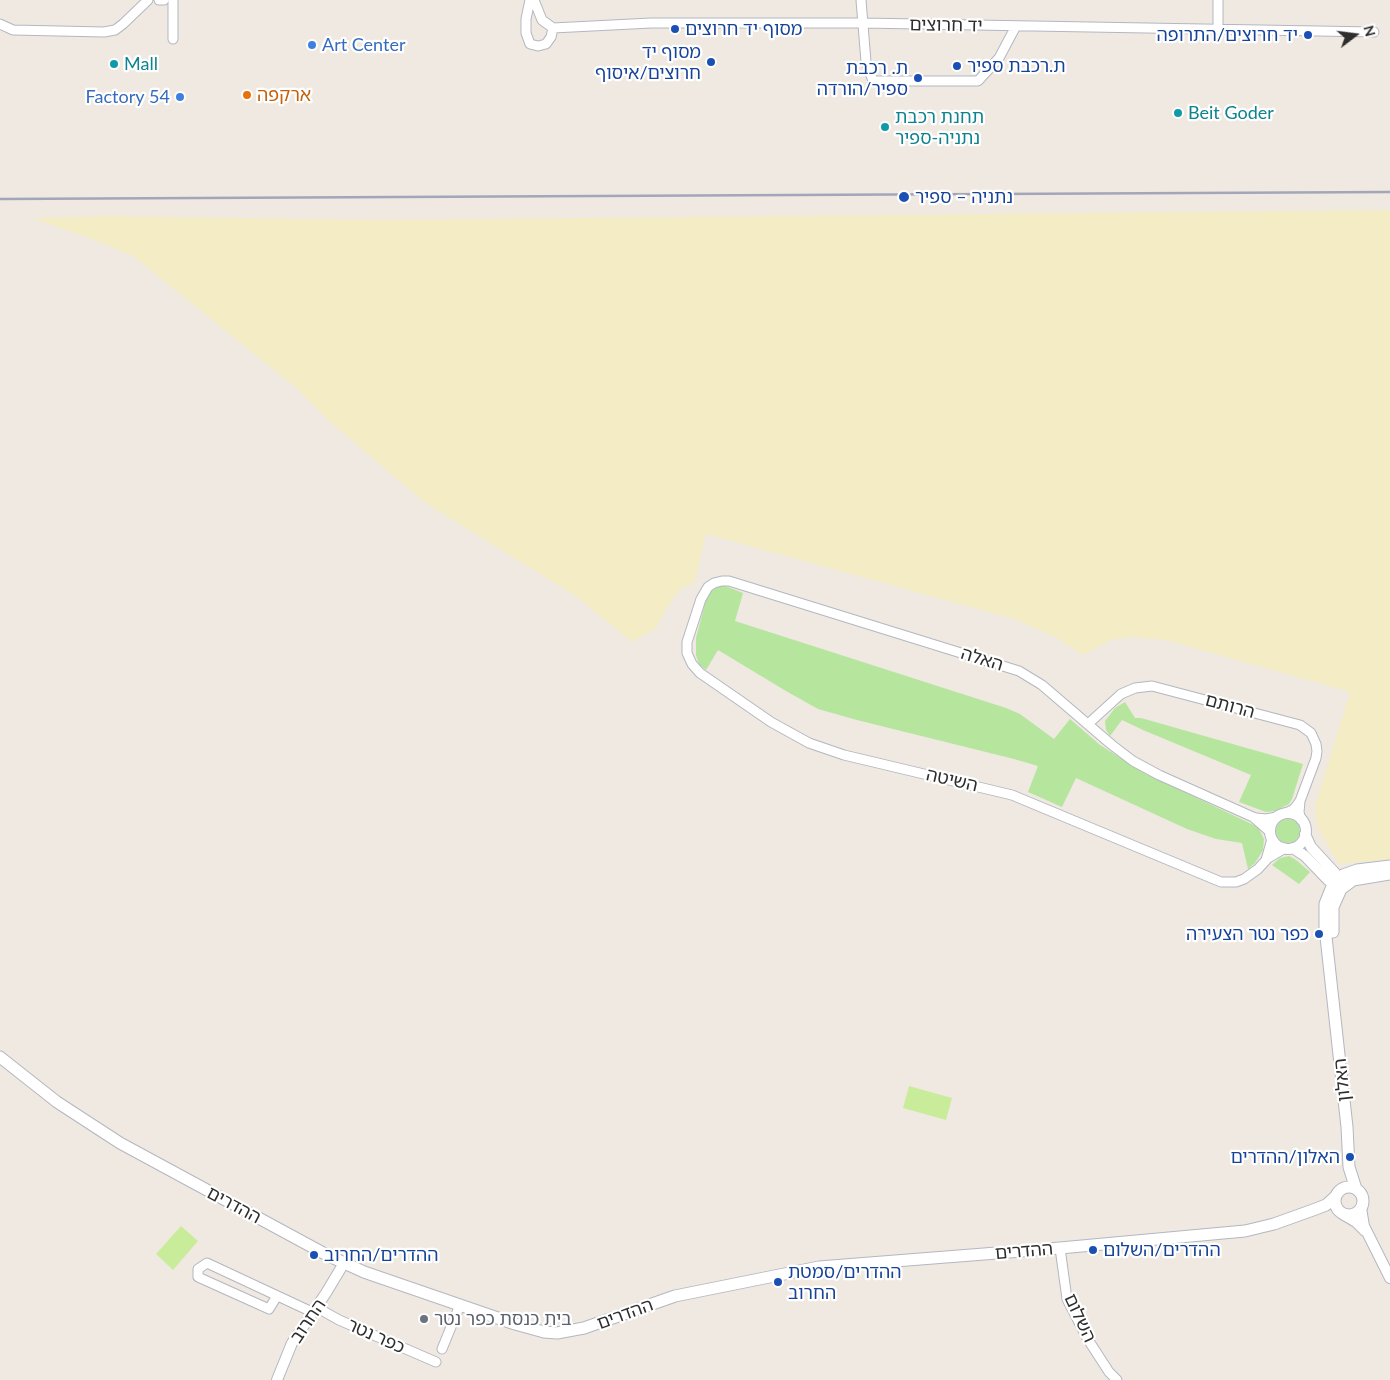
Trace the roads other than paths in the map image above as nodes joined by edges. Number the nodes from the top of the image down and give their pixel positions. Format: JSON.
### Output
{"nodes":[{"id":1,"x":148,"y":0,"type":"edge"},
{"id":2,"x":160,"y":0,"type":"edge"},
{"id":3,"x":165,"y":0,"type":"edge"},
{"id":4,"x":173,"y":0,"type":"edge"},
{"id":5,"x":532,"y":0,"type":"edge"},
{"id":6,"x":861,"y":0,"type":"edge"},
{"id":7,"x":1218,"y":0,"type":"edge"},
{"id":8,"x":174,"y":22,"type":"junction"},
{"id":9,"x":862,"y":23,"type":"junction"},
{"id":10,"x":0,"y":24,"type":"edge"},
{"id":11,"x":1016,"y":26,"type":"junction"},
{"id":12,"x":553,"y":28,"type":"junction"},
{"id":13,"x":1218,"y":29,"type":"junction"},
{"id":14,"x":1374,"y":32,"type":"dead end"},
{"id":15,"x":173,"y":39,"type":"dead end"},
{"id":16,"x":696,"y":615,"type":"joint"},
{"id":17,"x":1088,"y":724,"type":"junction"},
{"id":18,"x":1300,"y":800,"type":"junction"},
{"id":19,"x":1282,"y":815,"type":"junction"},
{"id":20,"x":1253,"y":818,"type":"junction"},
{"id":21,"x":1301,"y":820,"type":"junction"},
{"id":22,"x":1305,"y":834,"type":"junction"},
{"id":23,"x":1271,"y":836,"type":"junction"},
{"id":24,"x":1289,"y":848,"type":"junction"},
{"id":25,"x":1266,"y":860,"type":"junction"},
{"id":26,"x":1390,"y":866,"type":"edge"},
{"id":27,"x":1390,"y":874,"type":"edge"},
{"id":28,"x":1338,"y":883,"type":"junction"},
{"id":29,"x":0,"y":1056,"type":"edge"},
{"id":30,"x":1349,"y":1167,"type":"junction"},
{"id":31,"x":1356,"y":1189,"type":"junction"},
{"id":32,"x":1339,"y":1192,"type":"junction"},
{"id":33,"x":1361,"y":1208,"type":"junction"},
{"id":34,"x":1313,"y":1210,"type":"junction"},
{"id":35,"x":1342,"y":1214,"type":"junction"},
{"id":36,"x":1367,"y":1234,"type":"junction"},
{"id":37,"x":1060,"y":1248,"type":"junction"},
{"id":38,"x":344,"y":1263,"type":"junction"},
{"id":39,"x":1390,"y":1278,"type":"edge"},
{"id":40,"x":277,"y":1296,"type":"junction"},
{"id":41,"x":460,"y":1305,"type":"junction"},
{"id":42,"x":314,"y":1310,"type":"junction"},
{"id":43,"x":442,"y":1349,"type":"dead end"},
{"id":44,"x":436,"y":1362,"type":"dead end"},
{"id":45,"x":277,"y":1380,"type":"edge"},
{"id":46,"x":1118,"y":1380,"type":"edge"}],
"edges":[{"from":1,"to":10,"type":"street"},
{"from":2,"to":3,"type":"street"},
{"from":3,"to":8,"type":"street"},
{"from":4,"to":8,"type":"street"},
{"from":5,"to":12,"type":"street"},
{"from":5,"to":12,"type":"street"},
{"from":6,"to":9,"type":"street"},
{"from":7,"to":13,"type":"street"},
{"from":8,"to":15,"type":"street"},
{"from":9,"to":11,"type":"street","name":"יד חרוצים"},
{"from":9,"to":11,"type":"street"},
{"from":9,"to":12,"type":"street","name":"יד חרוצים"},
{"from":11,"to":13,"type":"street","name":"יד חרוצים"},
{"from":13,"to":14,"type":"street","name":"יד חרוצים"},
{"from":16,"to":17,"type":"street","name":"האלה"},
{"from":16,"to":25,"type":"street","name":"השיטה"},
{"from":17,"to":18,"type":"street","name":"הרותם"},
{"from":17,"to":20,"type":"street","name":"האלה"},
{"from":18,"to":19,"type":"street","name":"הרותם"},
{"from":18,"to":21,"type":"street","name":"הרותם"},
{"from":19,"to":20,"type":"street","name":"האלה"},
{"from":19,"to":21,"type":"street"},
{"from":19,"to":23,"type":"street"},
{"from":20,"to":23,"type":"street","name":"האלה"},
{"from":21,"to":22,"type":"street"},
{"from":22,"to":24,"type":"street"},
{"from":22,"to":28,"type":"street"},
{"from":23,"to":24,"type":"street"},
{"from":23,"to":25,"type":"street"},
{"from":24,"to":25,"type":"street","name":"השיטה"},
{"from":24,"to":28,"type":"street"},
{"from":26,"to":28,"type":"main road"},
{"from":27,"to":28,"type":"main road"},
{"from":28,"to":30,"type":"main road","name":"האלון"},
{"from":29,"to":38,"type":"main road","name":"ההדרים"},
{"from":30,"to":31,"type":"main road","name":"האלון"},
{"from":30,"to":32,"type":"main road","name":"האלון"},
{"from":31,"to":32,"type":"main road"},
{"from":31,"to":33,"type":"main road"},
{"from":32,"to":34,"type":"main road","name":"ההדרים"},
{"from":32,"to":35,"type":"main road"},
{"from":33,"to":35,"type":"main road"},
{"from":33,"to":36,"type":"street"},
{"from":34,"to":35,"type":"main road","name":"ההדרים"},
{"from":34,"to":37,"type":"main road","name":"ההדרים"},
{"from":35,"to":36,"type":"street"},
{"from":36,"to":39,"type":"street"},
{"from":37,"to":41,"type":"main road","name":"ההדרים"},
{"from":37,"to":46,"type":"street","name":"השלום"},
{"from":38,"to":41,"type":"main road","name":"ההדרים"},
{"from":38,"to":42,"type":"street","name":"החרוב"},
{"from":40,"to":40,"type":"street","name":"כפר נטר"},
{"from":40,"to":42,"type":"street","name":"כפר נטר"},
{"from":41,"to":43,"type":"street"},
{"from":42,"to":44,"type":"street","name":"כפר נטר"},
{"from":42,"to":45,"type":"street","name":"החרוב"}]}
